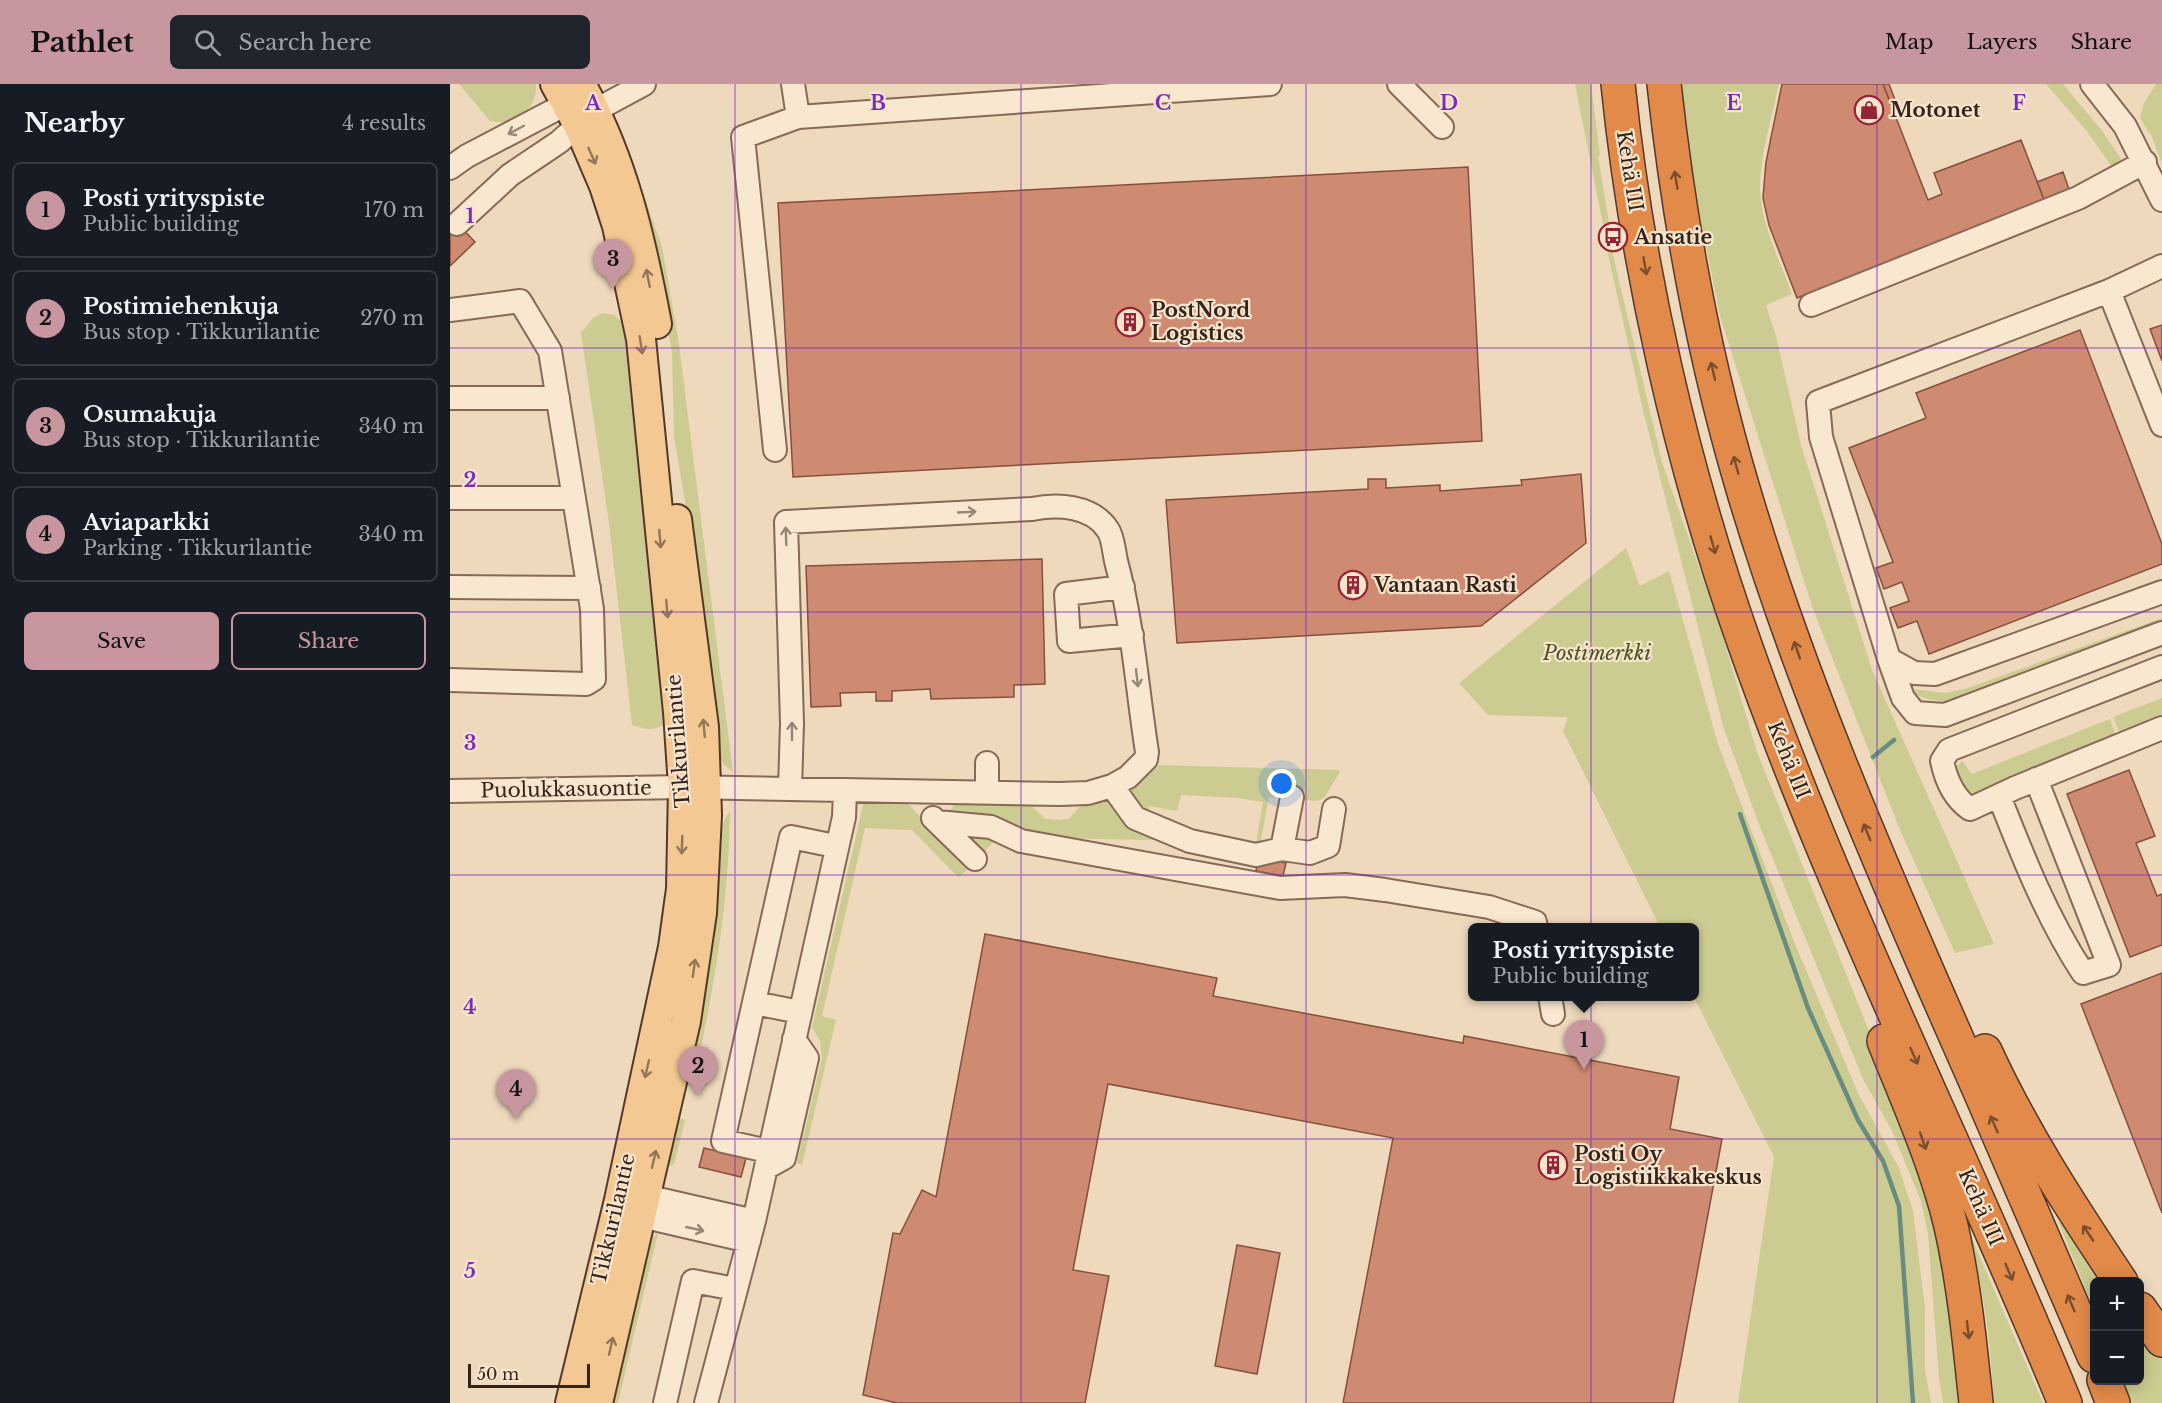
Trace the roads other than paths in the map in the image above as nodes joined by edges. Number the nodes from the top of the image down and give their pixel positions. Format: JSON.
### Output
{"nodes":[{"id":1,"x":644,"y":84,"type":"edge"},
{"id":2,"x":793,"y":84,"type":"edge"},
{"id":3,"x":1270,"y":84,"type":"edge"},
{"id":4,"x":1399,"y":84,"type":"edge"},
{"id":5,"x":1618,"y":84,"type":"edge"},
{"id":6,"x":1664,"y":84,"type":"edge"},
{"id":7,"x":2102,"y":87,"type":"edge"},
{"id":8,"x":1136,"y":88,"type":"edge"},
{"id":9,"x":579,"y":97,"type":"edge"},
{"id":10,"x":798,"y":117,"type":"junction"},
{"id":11,"x":1442,"y":127,"type":"dead end"},
{"id":12,"x":2145,"y":162,"type":"junction"},
{"id":13,"x":450,"y":168,"type":"edge"},
{"id":14,"x":2162,"y":200,"type":"edge"},
{"id":15,"x":457,"y":224,"type":"dead end"},
{"id":16,"x":2162,"y":266,"type":"edge"},
{"id":17,"x":2109,"y":291,"type":"junction"},
{"id":18,"x":1811,"y":305,"type":"dead end"},
{"id":19,"x":450,"y":310,"type":"edge"},
{"id":20,"x":450,"y":398,"type":"edge"},
{"id":21,"x":558,"y":398,"type":"junction"},
{"id":22,"x":2162,"y":424,"type":"edge"},
{"id":23,"x":775,"y":450,"type":"dead end"},
{"id":24,"x":450,"y":498,"type":"edge"},
{"id":25,"x":574,"y":498,"type":"junction"},
{"id":26,"x":450,"y":587,"type":"edge"},
{"id":27,"x":1123,"y":587,"type":"junction"},
{"id":28,"x":589,"y":588,"type":"junction"},
{"id":29,"x":2162,"y":592,"type":"edge"},
{"id":30,"x":2162,"y":633,"type":"edge"},
{"id":31,"x":1132,"y":635,"type":"junction"},
{"id":32,"x":1889,"y":659,"type":"junction"},
{"id":33,"x":2162,"y":666,"type":"edge"},
{"id":34,"x":450,"y":680,"type":"edge"},
{"id":35,"x":2162,"y":728,"type":"edge"},
{"id":36,"x":987,"y":763,"type":"dead end"},
{"id":37,"x":2036,"y":779,"type":"junction"},
{"id":38,"x":1112,"y":786,"type":"junction"},
{"id":39,"x":695,"y":787,"type":"junction"},
{"id":40,"x":790,"y":789,"type":"junction"},
{"id":41,"x":450,"y":791,"type":"edge"},
{"id":42,"x":845,"y":791,"type":"junction"},
{"id":43,"x":987,"y":792,"type":"junction"},
{"id":44,"x":912,"y":793,"type":"junction"},
{"id":45,"x":1999,"y":796,"type":"junction"},
{"id":46,"x":1292,"y":797,"type":"dead end"},
{"id":47,"x":1334,"y":809,"type":"dead end"},
{"id":48,"x":937,"y":822,"type":"junction"},
{"id":49,"x":835,"y":846,"type":"junction"},
{"id":50,"x":1281,"y":849,"type":"junction"},
{"id":51,"x":975,"y":860,"type":"dead end"},
{"id":52,"x":1832,"y":867,"type":"junction"},
{"id":53,"x":1890,"y":885,"type":"junction"},
{"id":54,"x":1535,"y":923,"type":"edge"},
{"id":55,"x":754,"y":1003,"type":"junction"},
{"id":56,"x":800,"y":1012,"type":"junction"},
{"id":57,"x":767,"y":1160,"type":"junction"},
{"id":58,"x":635,"y":1204,"type":"junction"},
{"id":59,"x":751,"y":1231,"type":"junction"},
{"id":60,"x":2118,"y":1277,"type":"edge"},
{"id":61,"x":735,"y":1289,"type":"junction"},
{"id":62,"x":2144,"y":1316,"type":"edge"},
{"id":63,"x":2162,"y":1340,"type":"edge"},
{"id":64,"x":2090,"y":1347,"type":"edge"},
{"id":65,"x":2106,"y":1385,"type":"edge"},
{"id":66,"x":669,"y":1402,"type":"edge"},
{"id":67,"x":570,"y":1403,"type":"edge"},
{"id":68,"x":598,"y":1403,"type":"edge"},
{"id":69,"x":706,"y":1403,"type":"edge"},
{"id":70,"x":1976,"y":1403,"type":"edge"},
{"id":71,"x":2064,"y":1403,"type":"edge"},
{"id":72,"x":2113,"y":1403,"type":"edge"}],
"edges":[{"from":1,"to":9,"type":"street"},
{"from":2,"to":10,"type":"street"},
{"from":3,"to":8,"type":"street"},
{"from":4,"to":11,"type":"street"},
{"from":5,"to":52,"type":"highway","name":"Kehä III","one_way":true},
{"from":53,"to":6,"type":"highway","one_way":true},
{"from":7,"to":12,"type":"street"},
{"from":8,"to":10,"type":"street"},
{"from":9,"to":13,"type":"street","one_way":true},
{"from":9,"to":15,"type":"street"},
{"from":9,"to":39,"type":"main road","name":"Tikkurilantie"},
{"from":10,"to":23,"type":"street"},
{"from":12,"to":14,"type":"street"},
{"from":12,"to":18,"type":"street"},
{"from":16,"to":17,"type":"street"},
{"from":17,"to":22,"type":"street"},
{"from":17,"to":32,"type":"street"},
{"from":19,"to":21,"type":"street"},
{"from":20,"to":21,"type":"street"},
{"from":21,"to":25,"type":"street"},
{"from":24,"to":25,"type":"street"},
{"from":25,"to":28,"type":"street"},
{"from":26,"to":28,"type":"street"},
{"from":27,"to":31,"type":"street"},
{"from":27,"to":31,"type":"street"},
{"from":40,"to":27,"type":"street","one_way":true},
{"from":28,"to":34,"type":"street"},
{"from":29,"to":32,"type":"street"},
{"from":30,"to":32,"type":"street"},
{"from":31,"to":38,"type":"street","one_way":true},
{"from":33,"to":45,"type":"street"},
{"from":35,"to":37,"type":"street"},
{"from":36,"to":43,"type":"street"},
{"from":37,"to":45,"type":"street"},
{"from":37,"to":45,"type":"street"},
{"from":38,"to":43,"type":"street","name":"Puolukkasuontie"},
{"from":38,"to":50,"type":"street"},
{"from":39,"to":40,"type":"street","name":"Puolukkasuontie"},
{"from":39,"to":41,"type":"street","name":"Puolukkasuontie"},
{"from":39,"to":58,"type":"main road","name":"Tikkurilantie"},
{"from":40,"to":42,"type":"street","name":"Puolukkasuontie"},
{"from":42,"to":44,"type":"street","name":"Puolukkasuontie"},
{"from":42,"to":49,"type":"street"},
{"from":43,"to":44,"type":"street","name":"Puolukkasuontie"},
{"from":44,"to":48,"type":"street"},
{"from":46,"to":50,"type":"street"},
{"from":47,"to":50,"type":"street"},
{"from":48,"to":51,"type":"street"},
{"from":48,"to":54,"type":"street"},
{"from":49,"to":55,"type":"street"},
{"from":49,"to":56,"type":"street"},
{"from":52,"to":70,"type":"highway","one_way":true},
{"from":52,"to":71,"type":"highway","name":"Kehä III","one_way":true},
{"from":60,"to":53,"type":"highway","one_way":true},
{"from":64,"to":53,"type":"highway","one_way":true},
{"from":55,"to":56,"type":"street"},
{"from":55,"to":57,"type":"street"},
{"from":56,"to":57,"type":"street"},
{"from":57,"to":59,"type":"street"},
{"from":58,"to":59,"type":"street"},
{"from":58,"to":67,"type":"main road","name":"Tikkurilantie"},
{"from":68,"to":58,"type":"main road","name":"Tikkurilantie","one_way":true},
{"from":59,"to":61,"type":"street"},
{"from":61,"to":66,"type":"street"},
{"from":61,"to":69,"type":"street"},
{"from":62,"to":63,"type":"highway"},
{"from":65,"to":72,"type":"highway"}]}
